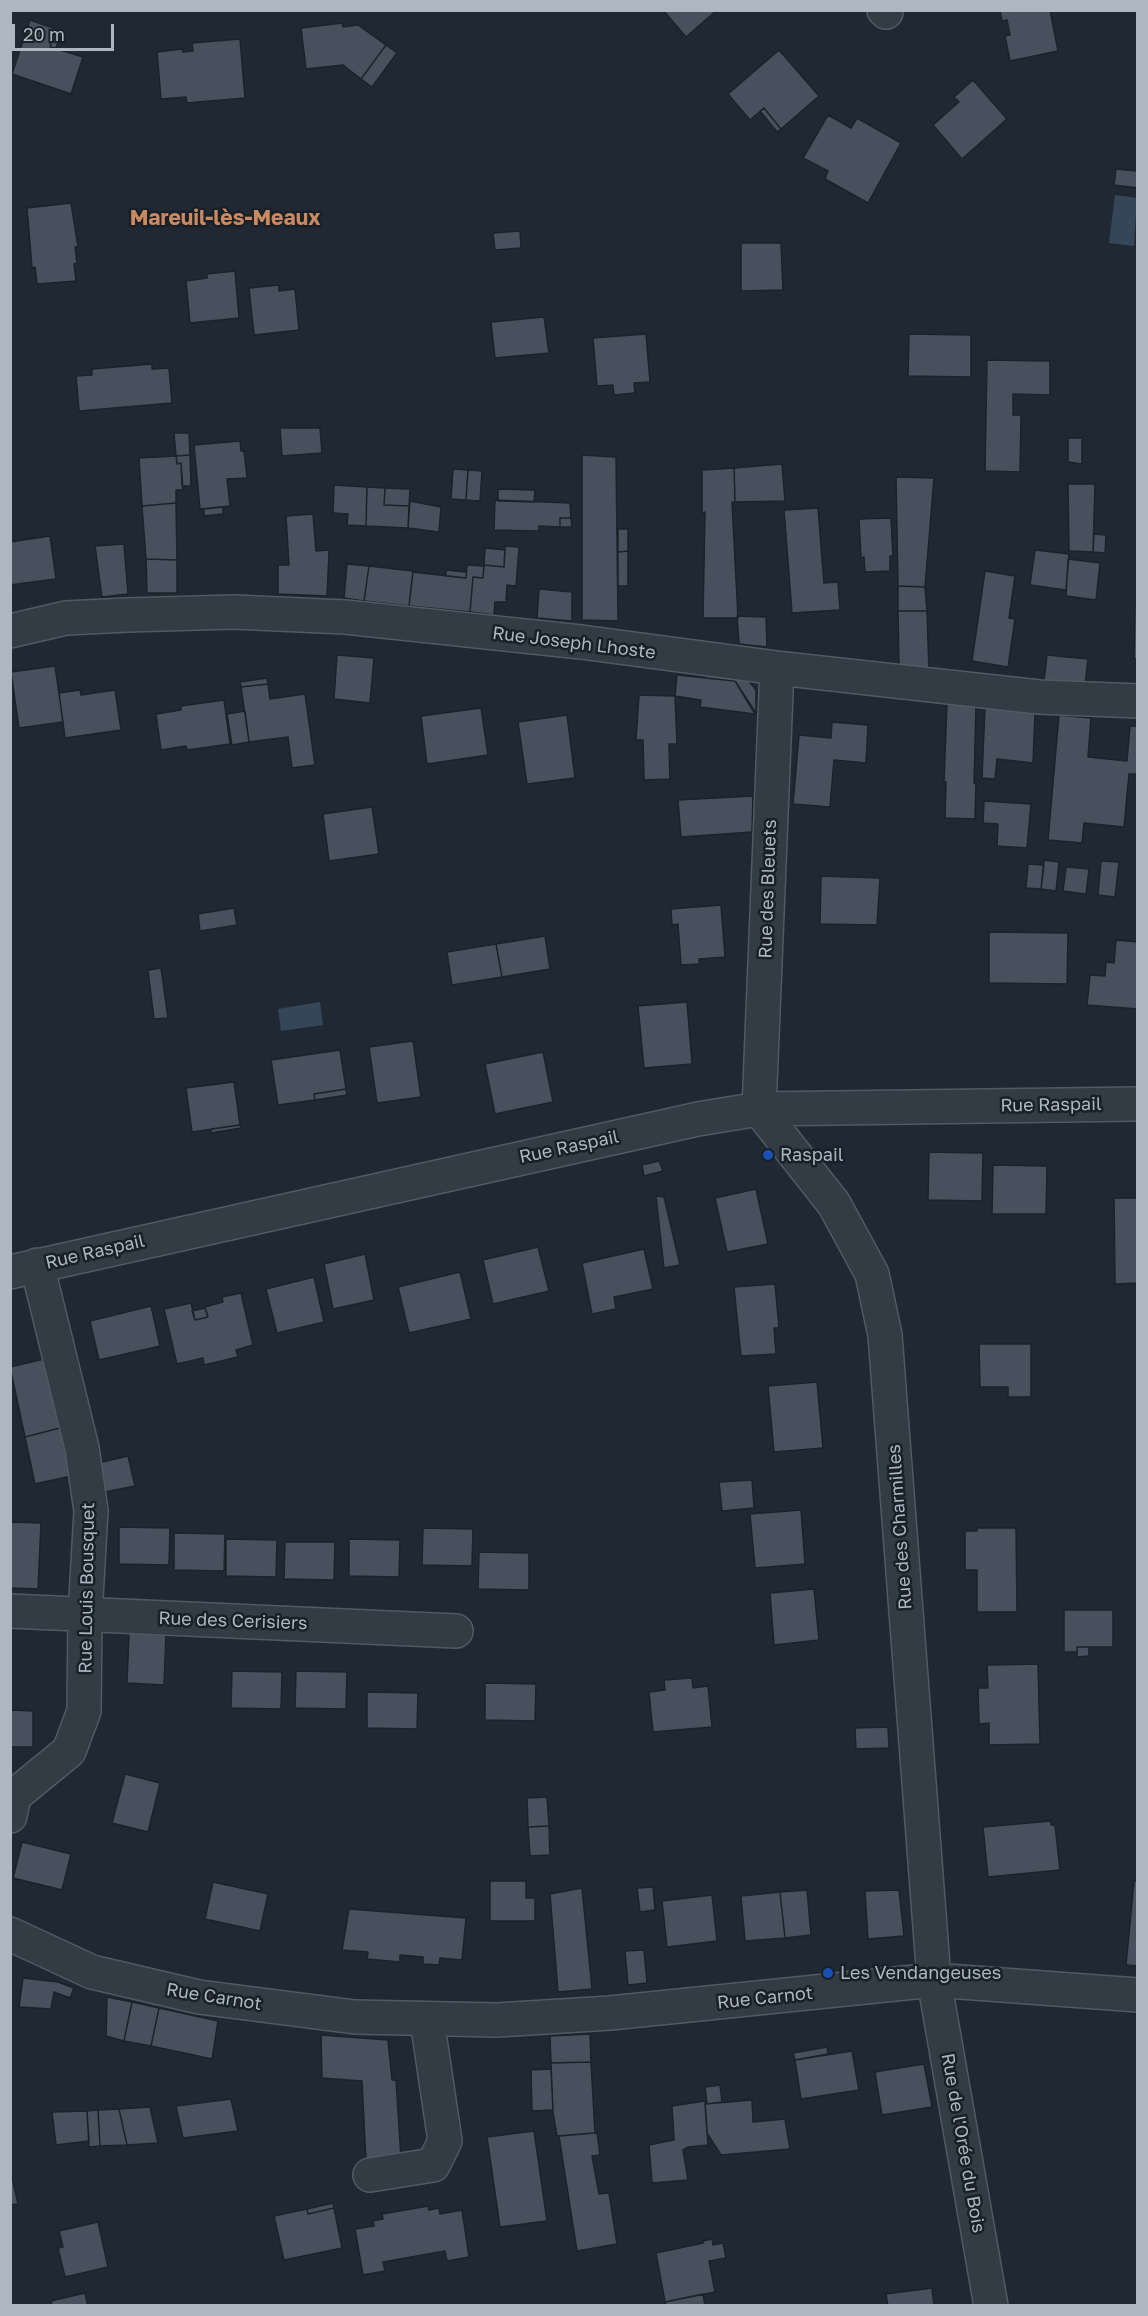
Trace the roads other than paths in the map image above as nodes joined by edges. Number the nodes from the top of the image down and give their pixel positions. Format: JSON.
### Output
{"nodes":[{"id":1,"x":10,"y":631,"type":"edge"},
{"id":2,"x":777,"y":668,"type":"junction"},
{"id":3,"x":1137,"y":701,"type":"edge"},
{"id":4,"x":1137,"y":1104,"type":"edge"},
{"id":5,"x":759,"y":1109,"type":"junction"},
{"id":6,"x":24,"y":1268,"type":"edge"},
{"id":7,"x":10,"y":1611,"type":"edge"},
{"id":8,"x":85,"y":1615,"type":"junction"},
{"id":9,"x":456,"y":1631,"type":"dead end"},
{"id":10,"x":10,"y":1816,"type":"edge"},
{"id":11,"x":10,"y":1934,"type":"edge"},
{"id":12,"x":934,"y":1980,"type":"junction"},
{"id":13,"x":1137,"y":1995,"type":"edge"},
{"id":14,"x":427,"y":2020,"type":"junction"},
{"id":15,"x":370,"y":2175,"type":"dead end"},
{"id":16,"x":991,"y":2306,"type":"edge"}],
"edges":[{"from":1,"to":2,"type":"street","name":"Rue Joseph Lhoste"},
{"from":2,"to":3,"type":"street","name":"Rue Joseph Lhoste"},
{"from":2,"to":5,"type":"street","name":"Rue des Bleuets"},
{"from":4,"to":5,"type":"street","name":"Rue Raspail"},
{"from":5,"to":6,"type":"street","name":"Rue Raspail"},
{"from":5,"to":12,"type":"street","name":"Rue des Charmilles"},
{"from":6,"to":8,"type":"street","name":"Rue Louis Bousquet"},
{"from":7,"to":8,"type":"street","name":"Rue des Cerisiers"},
{"from":8,"to":9,"type":"street","name":"Rue des Cerisiers"},
{"from":8,"to":10,"type":"street","name":"Rue Louis Bousquet"},
{"from":11,"to":14,"type":"street","name":"Rue Carnot"},
{"from":12,"to":13,"type":"street","name":"Rue Carnot"},
{"from":12,"to":14,"type":"street","name":"Rue Carnot"},
{"from":12,"to":16,"type":"street","name":"Rue de l'Orée du Bois"},
{"from":14,"to":15,"type":"street"}]}
